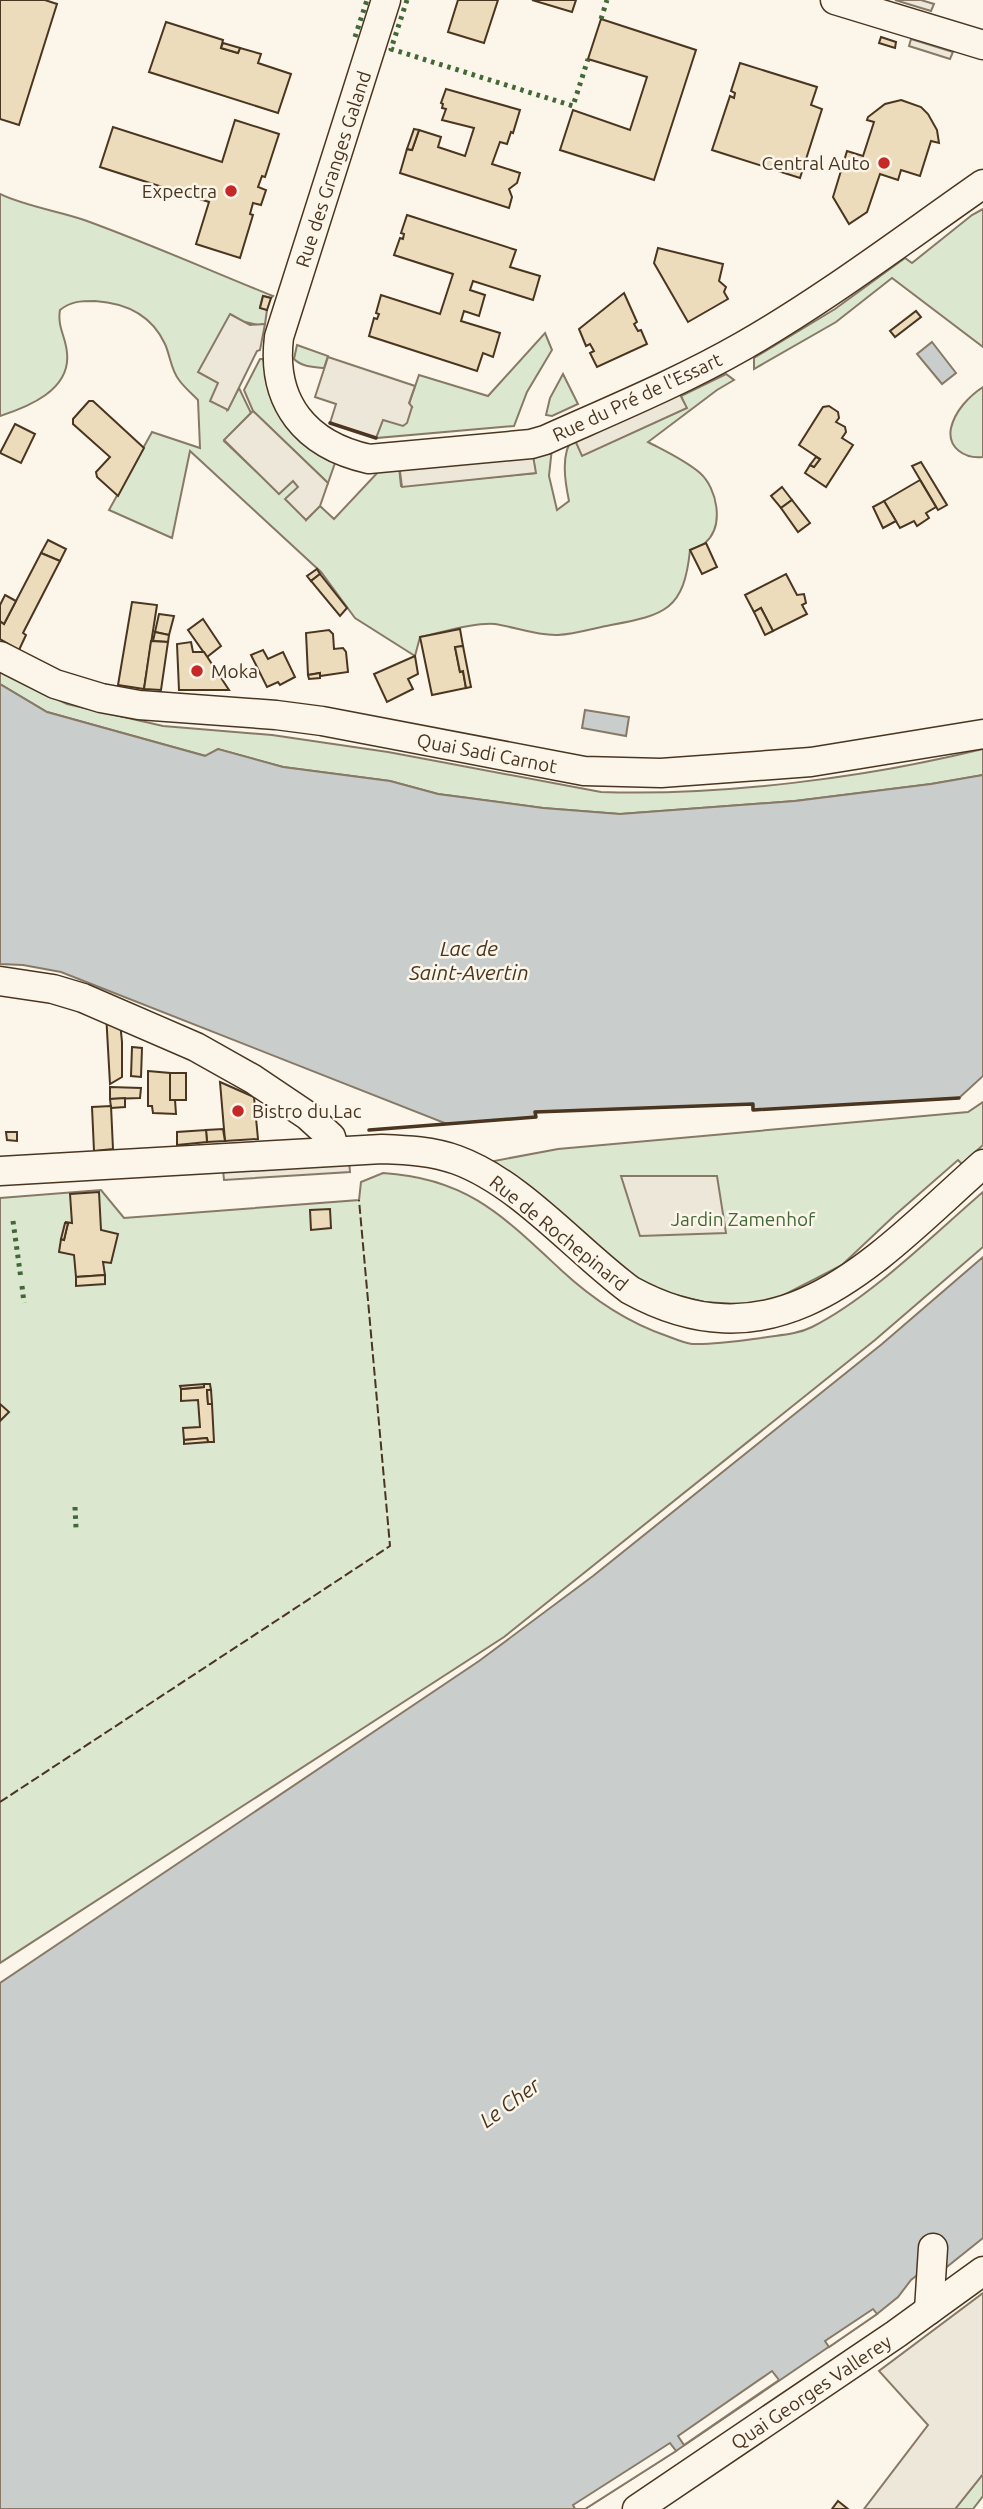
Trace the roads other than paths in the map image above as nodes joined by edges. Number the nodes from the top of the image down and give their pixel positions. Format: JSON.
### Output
{"nodes":[{"id":1,"x":386,"y":0,"type":"edge"},
{"id":2,"x":835,"y":0,"type":"edge"},
{"id":3,"x":983,"y":46,"type":"edge"},
{"id":4,"x":983,"y":184,"type":"edge"},
{"id":5,"x":279,"y":337,"type":"joint"},
{"id":6,"x":0,"y":656,"type":"edge"},
{"id":7,"x":983,"y":734,"type":"edge"},
{"id":8,"x":0,"y":981,"type":"edge"},
{"id":9,"x":335,"y":1151,"type":"junction"},
{"id":10,"x":983,"y":1164,"type":"edge"},
{"id":11,"x":0,"y":1171,"type":"edge"},
{"id":12,"x":933,"y":2248,"type":"dead end"},
{"id":13,"x":983,"y":2271,"type":"edge"},
{"id":14,"x":929,"y":2310,"type":"junction"},
{"id":15,"x":637,"y":2509,"type":"edge"}],
"edges":[{"from":1,"to":5,"type":"street","name":"Rue des Granges Galand"},
{"from":2,"to":3,"type":"street"},
{"from":4,"to":5,"type":"street","name":"Rue du Pré de l'Essart"},
{"from":6,"to":7,"type":"street","name":"Quai Sadi Carnot"},
{"from":8,"to":9,"type":"street"},
{"from":9,"to":10,"type":"street","name":"Rue de Rochepinard"},
{"from":9,"to":11,"type":"street","name":"Rue de Rochepinard"},
{"from":12,"to":14,"type":"street"},
{"from":13,"to":14,"type":"street","name":"Quai Georges Vallerey"},
{"from":14,"to":15,"type":"street","name":"Quai Georges Vallerey"}]}
